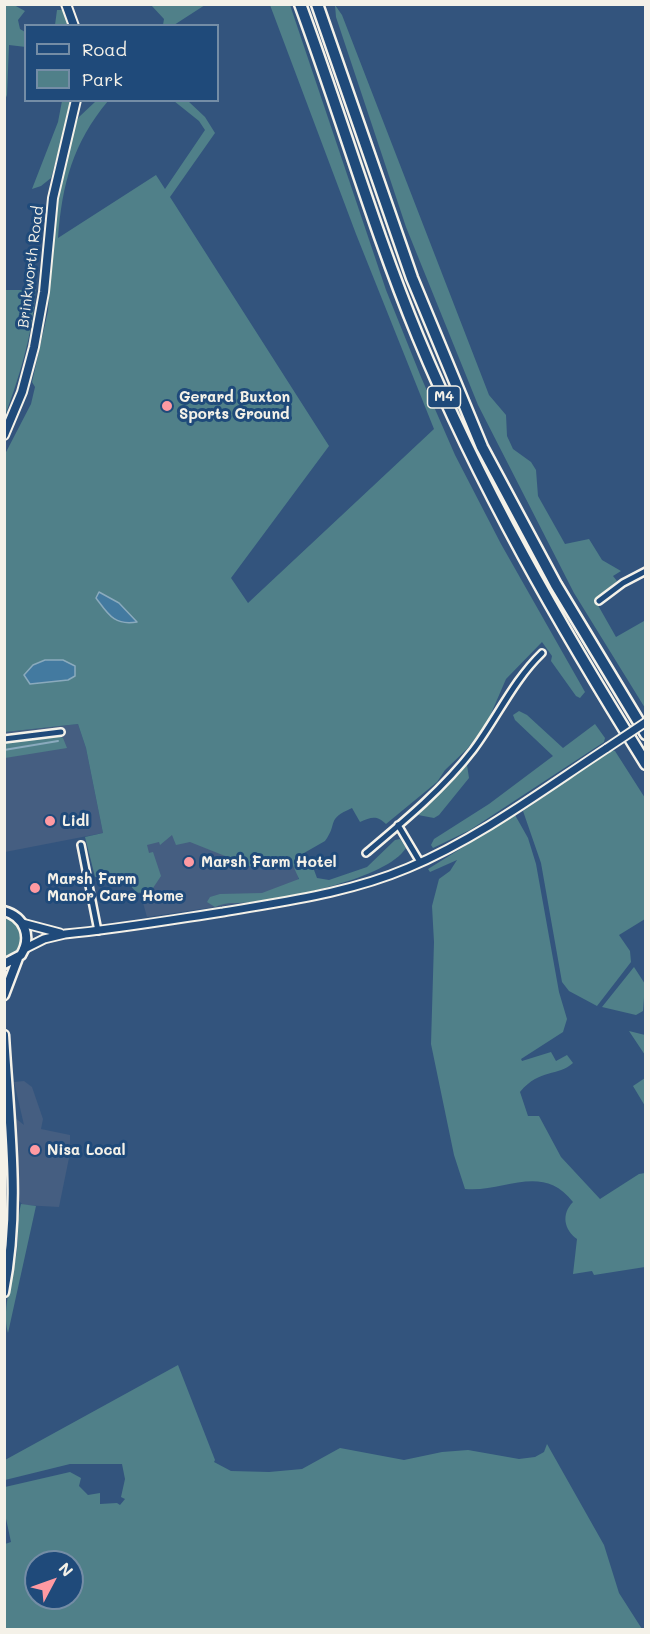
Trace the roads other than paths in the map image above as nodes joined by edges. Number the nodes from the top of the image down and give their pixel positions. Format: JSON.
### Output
{"nodes":[{"id":1,"x":66,"y":4,"type":"edge"},
{"id":2,"x":300,"y":4,"type":"edge"},
{"id":3,"x":317,"y":4,"type":"edge"},
{"id":4,"x":73,"y":24,"type":"edge"},
{"id":5,"x":76,"y":102,"type":"edge"},
{"id":6,"x":4,"y":435,"type":"edge"},
{"id":7,"x":645,"y":571,"type":"edge"},
{"id":8,"x":599,"y":601,"type":"dead end"},
{"id":9,"x":542,"y":653,"type":"dead end"},
{"id":10,"x":645,"y":722,"type":"edge"},
{"id":11,"x":61,"y":732,"type":"dead end"},
{"id":12,"x":645,"y":734,"type":"edge"},
{"id":13,"x":4,"y":739,"type":"edge"},
{"id":14,"x":645,"y":764,"type":"edge"},
{"id":15,"x":398,"y":825,"type":"junction"},
{"id":16,"x":81,"y":845,"type":"dead end"},
{"id":17,"x":366,"y":853,"type":"dead end"},
{"id":18,"x":420,"y":862,"type":"junction"},
{"id":19,"x":6,"y":910,"type":"edge"},
{"id":20,"x":22,"y":923,"type":"junction"},
{"id":21,"x":98,"y":931,"type":"junction"},
{"id":22,"x":65,"y":934,"type":"junction"},
{"id":23,"x":24,"y":949,"type":"junction"},
{"id":24,"x":18,"y":957,"type":"junction"},
{"id":25,"x":4,"y":964,"type":"edge"},
{"id":26,"x":4,"y":994,"type":"edge"},
{"id":27,"x":4,"y":1035,"type":"edge"},
{"id":28,"x":4,"y":1292,"type":"edge"}],
"edges":[{"from":1,"to":4,"type":"main road"},
{"from":2,"to":14,"type":"highway","number":"M4"},
{"from":3,"to":12,"type":"highway","number":"M4"},
{"from":5,"to":6,"type":"main road","name":"Brinkworth Road"},
{"from":7,"to":8,"type":"street"},
{"from":9,"to":15,"type":"street"},
{"from":10,"to":18,"type":"street","bridge":true},
{"from":11,"to":13,"type":"street"},
{"from":15,"to":17,"type":"street"},
{"from":15,"to":18,"type":"street"},
{"from":16,"to":21,"type":"street"},
{"from":18,"to":21,"type":"street"},
{"from":19,"to":20,"type":"main road"},
{"from":20,"to":22,"type":"street"},
{"from":20,"to":23,"type":"main road"},
{"from":21,"to":22,"type":"street"},
{"from":22,"to":23,"type":"street"},
{"from":23,"to":24,"type":"main road"},
{"from":24,"to":25,"type":"main road"},
{"from":24,"to":26,"type":"main road"},
{"from":27,"to":28,"type":"main road"}]}
